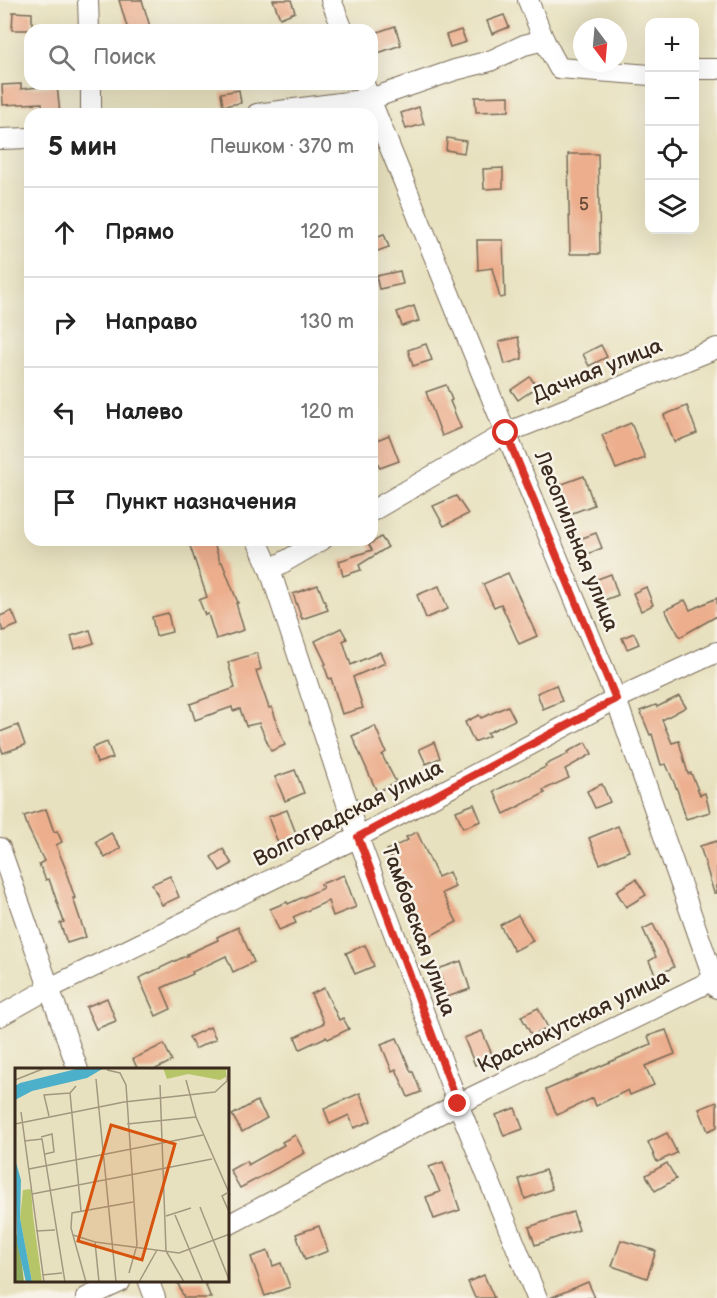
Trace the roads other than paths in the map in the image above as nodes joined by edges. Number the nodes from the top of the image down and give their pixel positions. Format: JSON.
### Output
{"nodes":[{"id":1,"x":88,"y":0,"type":"edge"},
{"id":2,"x":331,"y":0,"type":"edge"},
{"id":3,"x":528,"y":0,"type":"edge"},
{"id":4,"x":89,"y":24,"type":"edge"},
{"id":5,"x":341,"y":24,"type":"edge"},
{"id":6,"x":544,"y":40,"type":"junction"},
{"id":7,"x":699,"y":69,"type":"edge"},
{"id":8,"x":717,"y":69,"type":"edge"},
{"id":9,"x":645,"y":75,"type":"edge"},
{"id":10,"x":378,"y":89,"type":"edge"},
{"id":11,"x":91,"y":90,"type":"edge"},
{"id":12,"x":367,"y":92,"type":"edge"},
{"id":13,"x":92,"y":108,"type":"edge"},
{"id":14,"x":287,"y":108,"type":"edge"},
{"id":15,"x":374,"y":108,"type":"edge"},
{"id":16,"x":378,"y":119,"type":"edge"},
{"id":17,"x":24,"y":138,"type":"edge"},
{"id":18,"x":0,"y":139,"type":"edge"},
{"id":19,"x":717,"y":348,"type":"edge"},
{"id":20,"x":506,"y":433,"type":"junction"},
{"id":21,"x":378,"y":508,"type":"edge"},
{"id":22,"x":260,"y":546,"type":"edge"},
{"id":23,"x":312,"y":546,"type":"edge"},
{"id":24,"x":270,"y":570,"type":"junction"},
{"id":25,"x":717,"y":652,"type":"edge"},
{"id":26,"x":616,"y":699,"type":"junction"},
{"id":27,"x":358,"y":837,"type":"junction"},
{"id":28,"x":0,"y":848,"type":"edge"},
{"id":29,"x":716,"y":982,"type":"edge"},
{"id":30,"x":50,"y":988,"type":"junction"},
{"id":31,"x":0,"y":1016,"type":"edge"},
{"id":32,"x":77,"y":1068,"type":"edge"},
{"id":33,"x":458,"y":1104,"type":"junction"},
{"id":34,"x":230,"y":1224,"type":"edge"},
{"id":35,"x":116,"y":1283,"type":"edge"},
{"id":36,"x":150,"y":1283,"type":"edge"},
{"id":37,"x":86,"y":1298,"type":"edge"},
{"id":38,"x":155,"y":1298,"type":"edge"},
{"id":39,"x":537,"y":1298,"type":"edge"}],
"edges":[{"from":1,"to":4,"type":"street"},
{"from":2,"to":5,"type":"street"},
{"from":3,"to":6,"type":"street"},
{"from":6,"to":9,"type":"street"},
{"from":6,"to":10,"type":"street"},
{"from":7,"to":8,"type":"street"},
{"from":11,"to":13,"type":"street"},
{"from":12,"to":14,"type":"street"},
{"from":12,"to":15,"type":"street","name":"Лесопильная улица"},
{"from":16,"to":20,"type":"street","name":"Лесопильная улица"},
{"from":17,"to":18,"type":"street"},
{"from":19,"to":20,"type":"street","name":"Дачная улица"},
{"from":20,"to":21,"type":"street","name":"Дачная улица"},
{"from":20,"to":26,"type":"street","name":"Лесопильная улица"},
{"from":22,"to":24,"type":"street","name":"Тамбовская улица"},
{"from":23,"to":24,"type":"street"},
{"from":24,"to":27,"type":"street","name":"Тамбовская улица"},
{"from":25,"to":26,"type":"street","name":"Волгоградская улица"},
{"from":26,"to":27,"type":"street","name":"Волгоградская улица"},
{"from":26,"to":29,"type":"street","name":"Лесопильная улица"},
{"from":27,"to":30,"type":"street","name":"Волгоградская улица"},
{"from":27,"to":33,"type":"street","name":"Тамбовская улица"},
{"from":28,"to":30,"type":"street"},
{"from":29,"to":33,"type":"street","name":"Краснокутская улица"},
{"from":30,"to":31,"type":"street","name":"Волгоградская улица"},
{"from":30,"to":32,"type":"street"},
{"from":33,"to":34,"type":"street","name":"Краснокутская улица"},
{"from":33,"to":39,"type":"street","name":"Тамбовская улица"},
{"from":35,"to":37,"type":"street"},
{"from":36,"to":38,"type":"street"}]}
